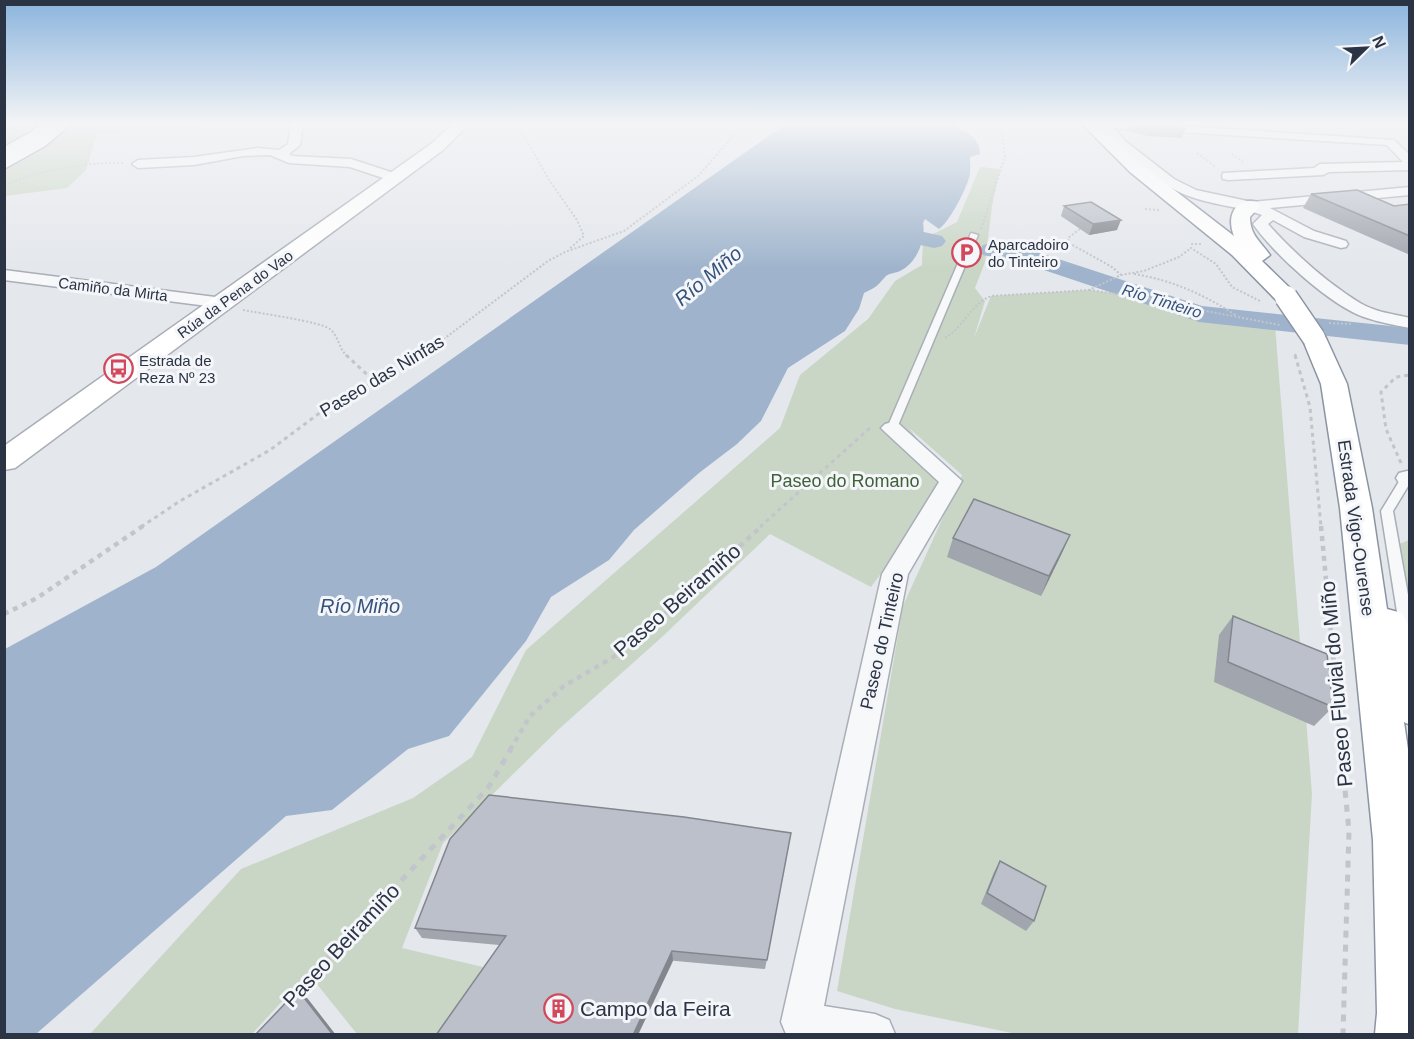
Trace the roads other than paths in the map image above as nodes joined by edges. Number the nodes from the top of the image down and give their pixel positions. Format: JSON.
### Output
{"nodes":[{"id":1,"x":376,"y":171,"type":"edge"},
{"id":2,"x":404,"y":171,"type":"edge"},
{"id":3,"x":1141,"y":171,"type":"edge"},
{"id":4,"x":1156,"y":171,"type":"edge"},
{"id":5,"x":1314,"y":171,"type":"edge"},
{"id":6,"x":1228,"y":176,"type":"road end"},
{"id":7,"x":395,"y":178,"type":"junction"},
{"id":8,"x":1410,"y":191,"type":"edge"},
{"id":9,"x":1251,"y":206,"type":"junction"},
{"id":10,"x":1272,"y":214,"type":"junction"},
{"id":11,"x":974,"y":236,"type":"road end"},
{"id":12,"x":1341,"y":244,"type":"dead end"},
{"id":13,"x":4,"y":275,"type":"edge"},
{"id":14,"x":1291,"y":297,"type":"junction"},
{"id":15,"x":220,"y":304,"type":"junction"},
{"id":16,"x":1410,"y":323,"type":"edge"},
{"id":17,"x":892,"y":428,"type":"joint"},
{"id":18,"x":4,"y":461,"type":"edge"},
{"id":19,"x":1408,"y":478,"type":"edge"},
{"id":20,"x":1371,"y":510,"type":"junction"},
{"id":21,"x":1410,"y":638,"type":"edge"},
{"id":22,"x":1410,"y":707,"type":"edge"},
{"id":23,"x":791,"y":1028,"type":"edge"},
{"id":24,"x":875,"y":1035,"type":"edge"},
{"id":25,"x":1403,"y":1035,"type":"edge"}],
"edges":[{"from":1,"to":7,"type":"street"},
{"from":2,"to":7,"type":"main road","name":"Rúa da Pena do Vao"},
{"from":3,"to":14,"type":"main road","name":"Estrada Vigo-Ourense"},
{"from":4,"to":9,"type":"street"},
{"from":5,"to":6,"type":"street"},
{"from":7,"to":15,"type":"main road","name":"Rúa da Pena do Vao"},
{"from":8,"to":9,"type":"street"},
{"from":9,"to":10,"type":"street"},
{"from":9,"to":14,"type":"main road"},
{"from":10,"to":12,"type":"street"},
{"from":10,"to":16,"type":"street"},
{"from":11,"to":17,"type":"lane"},
{"from":13,"to":15,"type":"street","name":"Camiño da Mirta"},
{"from":14,"to":20,"type":"main road","name":"Estrada Vigo-Ourense","bridge":true},
{"from":15,"to":18,"type":"main road","name":"Rúa da Pena do Vao"},
{"from":17,"to":23,"type":"street","name":"Paseo do Tinteiro"},
{"from":19,"to":20,"type":"lane"},
{"from":20,"to":21,"type":"lane"},
{"from":20,"to":22,"type":"main road"},
{"from":20,"to":25,"type":"main road","name":"Estrada Vigo-Ourense"},
{"from":23,"to":24,"type":"street","name":"Paseo do Tinteiro"}]}
